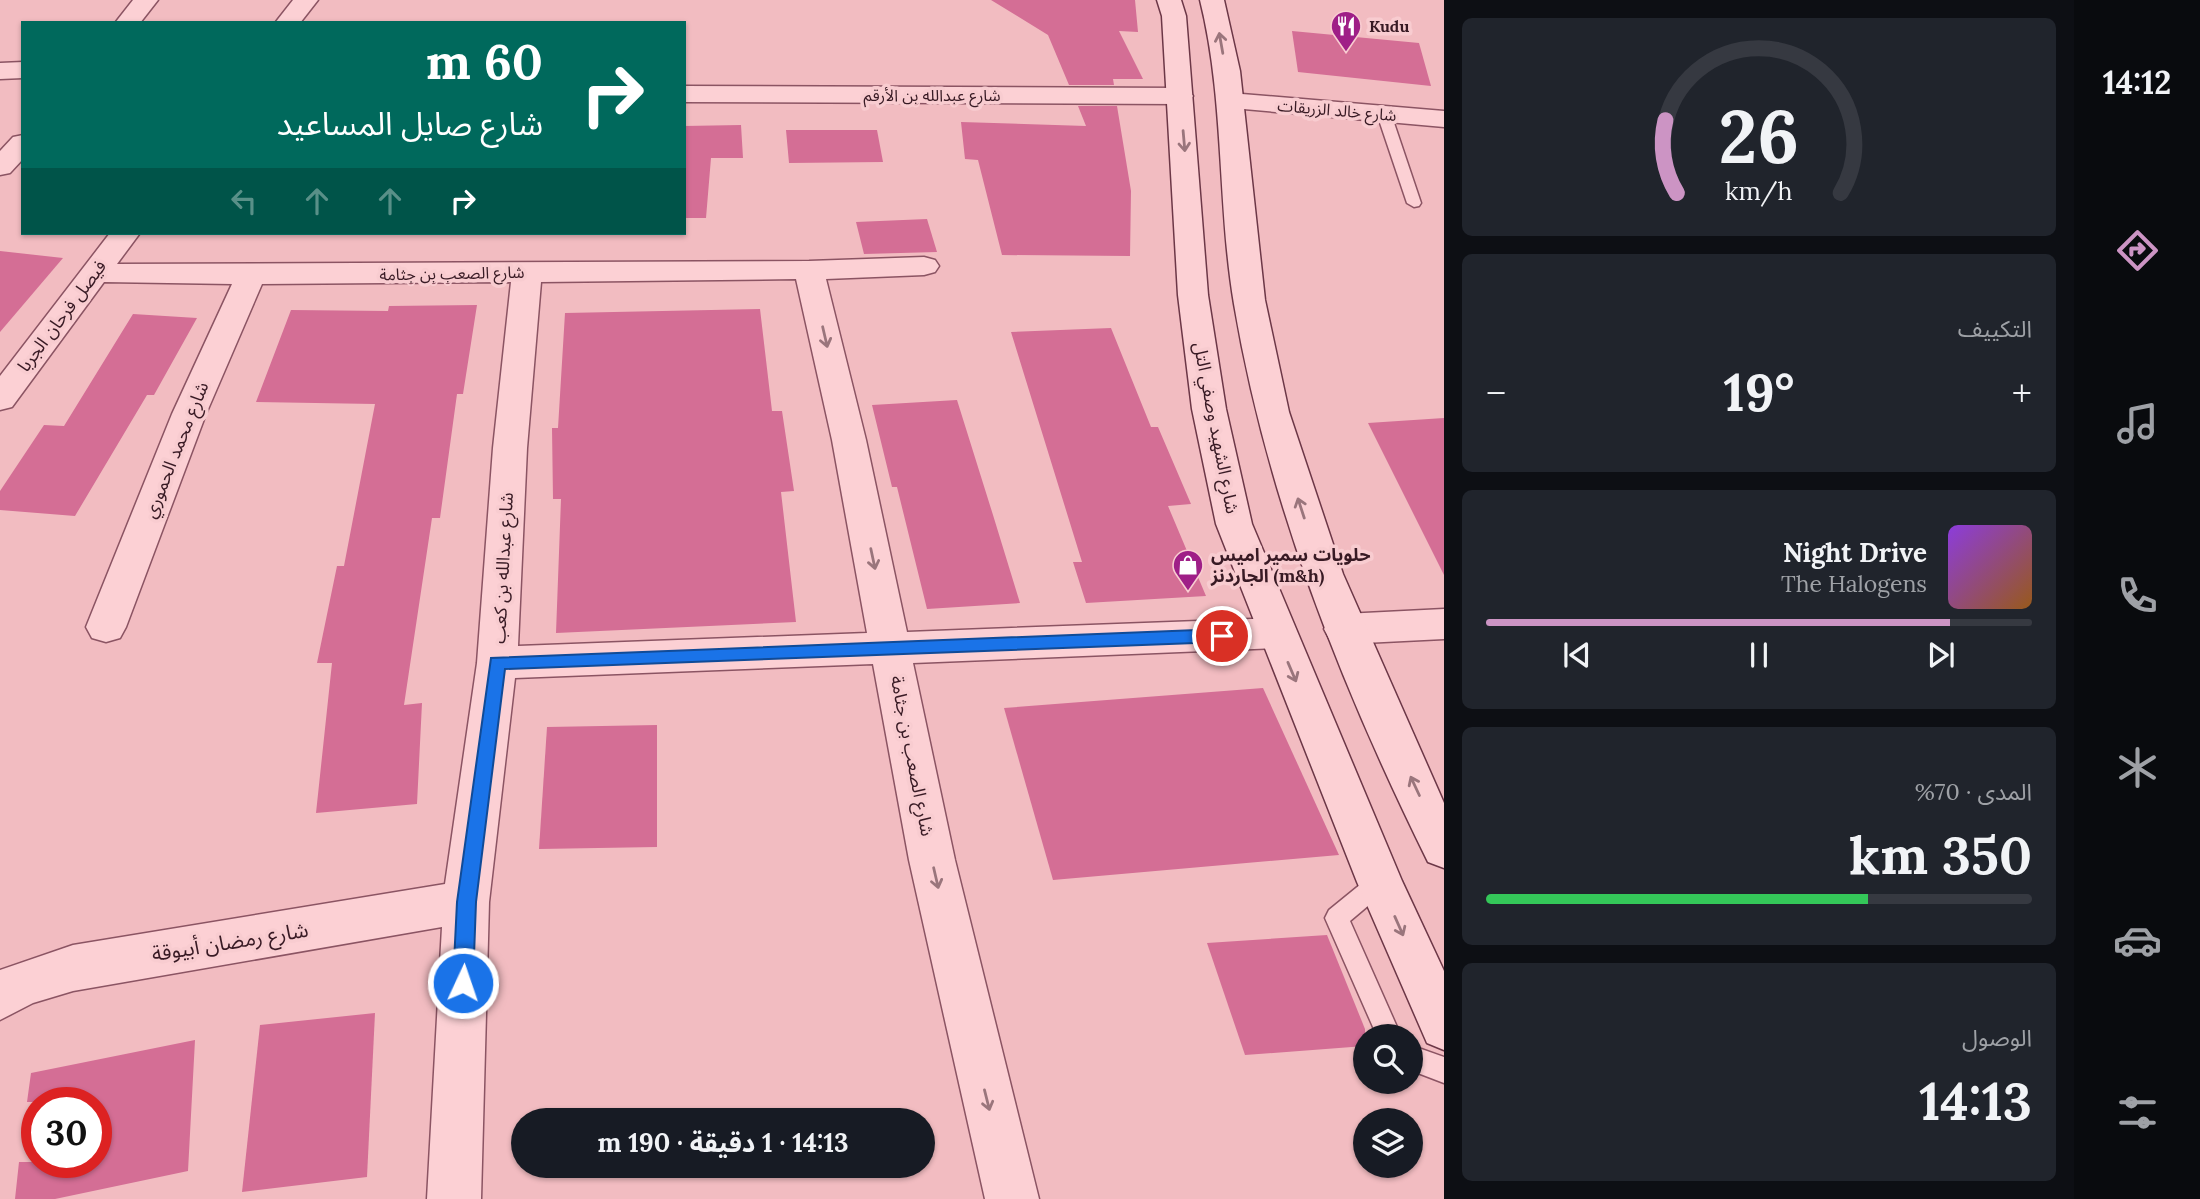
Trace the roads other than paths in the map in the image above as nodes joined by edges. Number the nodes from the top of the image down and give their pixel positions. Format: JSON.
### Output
{"nodes":[{"id":1,"x":146,"y":0,"type":"edge"},
{"id":2,"x":306,"y":0,"type":"edge"},
{"id":3,"x":1169,"y":0,"type":"edge"},
{"id":4,"x":1213,"y":0,"type":"edge"},
{"id":5,"x":129,"y":21,"type":"edge"},
{"id":6,"x":289,"y":21,"type":"edge"},
{"id":7,"x":21,"y":70,"type":"edge"},
{"id":8,"x":0,"y":71,"type":"edge"},
{"id":9,"x":686,"y":94,"type":"edge"},
{"id":10,"x":1180,"y":96,"type":"junction"},
{"id":11,"x":1230,"y":101,"type":"junction"},
{"id":12,"x":1384,"y":114,"type":"junction"},
{"id":13,"x":1444,"y":119,"type":"edge"},
{"id":14,"x":21,"y":146,"type":"edge"},
{"id":15,"x":0,"y":167,"type":"edge"},
{"id":16,"x":1414,"y":203,"type":"dead end"},
{"id":17,"x":123,"y":235,"type":"edge"},
{"id":18,"x":1187,"y":240,"type":"junction"},
{"id":19,"x":1241,"y":244,"type":"junction"},
{"id":20,"x":925,"y":266,"type":"dead end"},
{"id":21,"x":809,"y":270,"type":"junction"},
{"id":22,"x":527,"y":272,"type":"junction"},
{"id":23,"x":94,"y":273,"type":"junction"},
{"id":24,"x":251,"y":275,"type":"junction"},
{"id":25,"x":1193,"y":295,"type":"junction"},
{"id":26,"x":1250,"y":301,"type":"junction"},
{"id":27,"x":0,"y":399,"type":"edge"},
{"id":28,"x":1444,"y":624,"type":"edge"},
{"id":29,"x":106,"y":627,"type":"dead end"},
{"id":30,"x":1344,"y":629,"type":"junction"},
{"id":31,"x":1276,"y":633,"type":"junction"},
{"id":32,"x":891,"y":650,"type":"junction"},
{"id":33,"x":497,"y":663,"type":"junction"},
{"id":34,"x":1444,"y":848,"type":"edge"},
{"id":35,"x":1380,"y":882,"type":"junction"},
{"id":36,"x":466,"y":902,"type":"junction"},
{"id":37,"x":0,"y":997,"type":"edge"},
{"id":38,"x":1384,"y":1024,"type":"edge"},
{"id":39,"x":1444,"y":1026,"type":"edge"},
{"id":40,"x":1423,"y":1062,"type":"edge"},
{"id":41,"x":1444,"y":1070,"type":"edge"},
{"id":42,"x":454,"y":1199,"type":"edge"},
{"id":43,"x":1012,"y":1199,"type":"edge"}],
"edges":[{"from":1,"to":5,"type":"street"},
{"from":2,"to":6,"type":"street"},
{"from":3,"to":10,"type":"street","name":"شارع الشهيد وصفي التل"},
{"from":11,"to":4,"type":"street","one_way":true},
{"from":7,"to":8,"type":"street"},
{"from":9,"to":10,"type":"street","name":"شارع عبدالله بن الأرقم"},
{"from":10,"to":18,"type":"street","name":"شارع الشهيد وصفي التل","one_way":true},
{"from":11,"to":12,"type":"street","name":"شارع خالد الزريقات"},
{"from":11,"to":19,"type":"street"},
{"from":12,"to":13,"type":"street","name":"شارع خالد الزريقات"},
{"from":12,"to":16,"type":"lane"},
{"from":14,"to":15,"type":"street"},
{"from":17,"to":23,"type":"street","name":"فيصل فرحان الجربا"},
{"from":18,"to":19,"type":"street"},
{"from":18,"to":25,"type":"street","name":"شارع الشهيد وصفي التل"},
{"from":19,"to":26,"type":"street"},
{"from":20,"to":21,"type":"street","name":"شارع الصعب بن جثامة"},
{"from":21,"to":22,"type":"street","name":"شارع الصعب بن جثامة"},
{"from":21,"to":32,"type":"street","name":"شارع الصعب بن جثامة","one_way":true},
{"from":22,"to":24,"type":"street","name":"شارع الصعب بن جثامة"},
{"from":22,"to":33,"type":"street","name":"شارع عبدالله بن كعب"},
{"from":23,"to":24,"type":"street","name":"شارع الصعب بن جثامة"},
{"from":23,"to":27,"type":"street","name":"فيصل فرحان الجربا"},
{"from":24,"to":29,"type":"street","name":"شارع محمد الحموري"},
{"from":25,"to":26,"type":"street"},
{"from":25,"to":31,"type":"street","name":"شارع الشهيد وصفي التل"},
{"from":30,"to":26,"type":"street","one_way":true},
{"from":28,"to":30,"type":"street"},
{"from":34,"to":30,"type":"street","one_way":true},
{"from":31,"to":32,"type":"street"},
{"from":31,"to":35,"type":"street","name":"شارع الشهيد وصفي التل","one_way":true},
{"from":32,"to":33,"type":"street"},
{"from":32,"to":43,"type":"street","name":"شارع الصعب بن جثامة","one_way":true},
{"from":33,"to":36,"type":"street","name":"شارع عبدالله بن كعب"},
{"from":35,"to":38,"type":"lane"},
{"from":35,"to":39,"type":"street","name":"شارع الشهيد وصفي التل","one_way":true},
{"from":36,"to":37,"type":"street","name":"شارع رمضان أبيوقة"},
{"from":36,"to":42,"type":"street","name":"شارع عبدالله بن كعب"},
{"from":40,"to":41,"type":"lane"}]}
